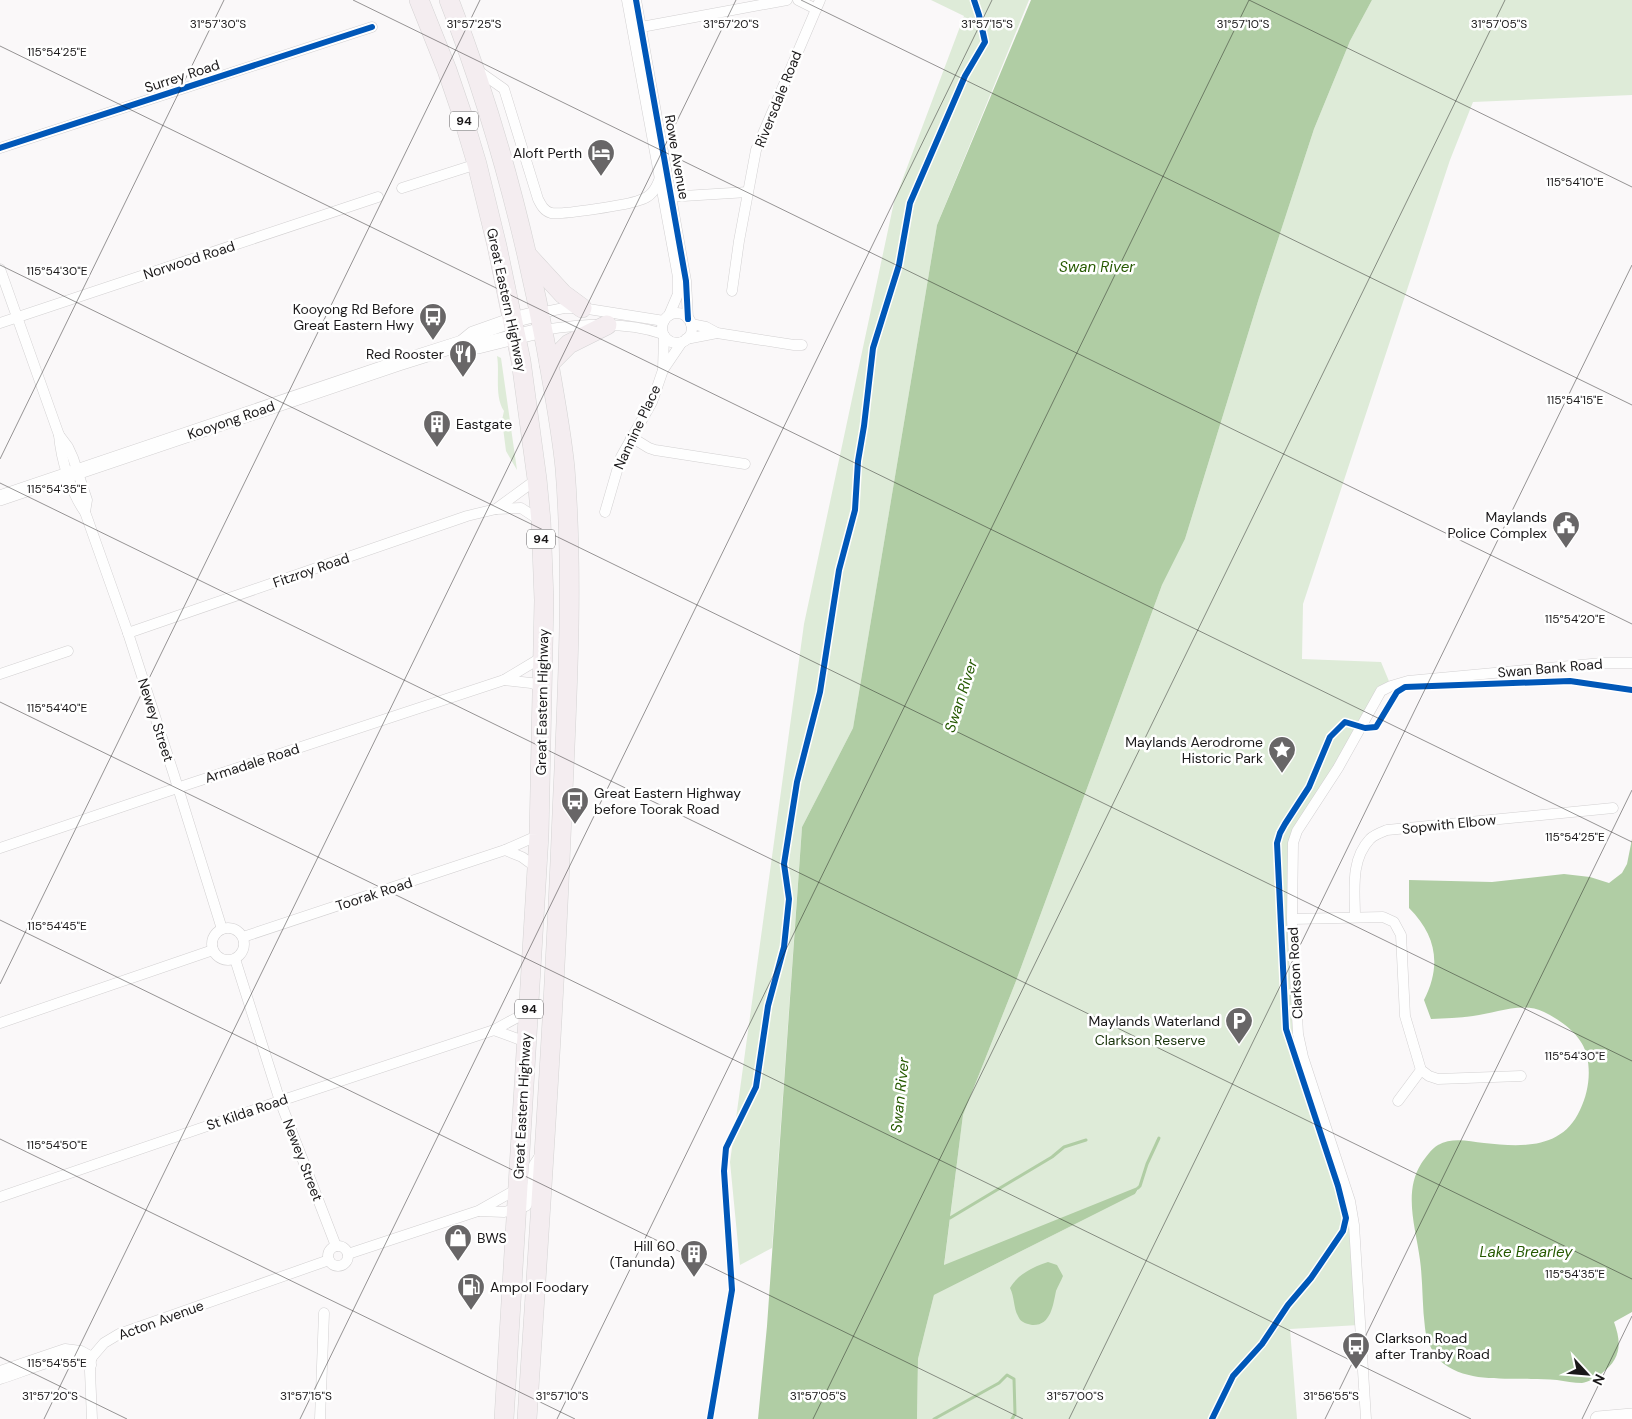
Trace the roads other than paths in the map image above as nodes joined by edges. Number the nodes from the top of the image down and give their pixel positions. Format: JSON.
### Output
{"nodes":[{"id":1,"x":419,"y":0,"type":"edge"},
{"id":2,"x":449,"y":0,"type":"edge"},
{"id":3,"x":627,"y":0,"type":"edge"},
{"id":4,"x":636,"y":0,"type":"edge"},
{"id":5,"x":788,"y":0,"type":"edge"},
{"id":6,"x":798,"y":0,"type":"edge"},
{"id":7,"x":818,"y":4,"type":"edge"},
{"id":8,"x":372,"y":27,"type":"dead end"},
{"id":9,"x":637,"y":28,"type":"junction"},
{"id":10,"x":474,"y":67,"type":"junction"},
{"id":11,"x":0,"y":148,"type":"edge"},
{"id":12,"x":477,"y":164,"type":"junction"},
{"id":13,"x":660,"y":178,"type":"junction"},
{"id":14,"x":402,"y":188,"type":"dead end"},
{"id":15,"x":748,"y":192,"type":"junction"},
{"id":16,"x":378,"y":197,"type":"dead end"},
{"id":17,"x":667,"y":197,"type":"junction"},
{"id":18,"x":528,"y":256,"type":"junction"},
{"id":19,"x":0,"y":268,"type":"edge"},
{"id":20,"x":732,"y":291,"type":"dead end"},
{"id":21,"x":582,"y":308,"type":"junction"},
{"id":22,"x":17,"y":317,"type":"junction"},
{"id":23,"x":667,"y":318,"type":"junction"},
{"id":24,"x":542,"y":321,"type":"junction"},
{"id":25,"x":690,"y":321,"type":"junction"},
{"id":26,"x":0,"y":323,"type":"edge"},
{"id":27,"x":607,"y":325,"type":"junction"},
{"id":28,"x":515,"y":328,"type":"junction"},
{"id":29,"x":717,"y":333,"type":"junction"},
{"id":30,"x":664,"y":335,"type":"junction"},
{"id":31,"x":684,"y":341,"type":"junction"},
{"id":32,"x":802,"y":345,"type":"dead end"},
{"id":33,"x":549,"y":364,"type":"junction"},
{"id":34,"x":663,"y":370,"type":"junction"},
{"id":35,"x":631,"y":437,"type":"junction"},
{"id":36,"x":745,"y":464,"type":"dead end"},
{"id":37,"x":73,"y":473,"type":"junction"},
{"id":38,"x":537,"y":479,"type":"junction"},
{"id":39,"x":0,"y":498,"type":"edge"},
{"id":40,"x":496,"y":509,"type":"junction"},
{"id":41,"x":605,"y":512,"type":"dead end"},
{"id":42,"x":540,"y":521,"type":"junction"},
{"id":43,"x":128,"y":634,"type":"junction"},
{"id":44,"x":68,"y":651,"type":"dead end"},
{"id":45,"x":544,"y":656,"type":"junction"},
{"id":46,"x":1632,"y":663,"type":"edge"},
{"id":47,"x":0,"y":674,"type":"edge"},
{"id":48,"x":504,"y":680,"type":"junction"},
{"id":49,"x":1408,"y":681,"type":"joint"},
{"id":50,"x":543,"y":687,"type":"junction"},
{"id":51,"x":178,"y":787,"type":"junction"},
{"id":52,"x":1613,"y":808,"type":"dead end"},
{"id":53,"x":539,"y":834,"type":"junction"},
{"id":54,"x":0,"y":848,"type":"edge"},
{"id":55,"x":505,"y":850,"type":"junction"},
{"id":56,"x":537,"y":868,"type":"junction"},
{"id":57,"x":1356,"y":918,"type":"junction"},
{"id":58,"x":1292,"y":919,"type":"junction"},
{"id":59,"x":222,"y":929,"type":"junction"},
{"id":60,"x":243,"y":937,"type":"junction"},
{"id":61,"x":213,"y":950,"type":"junction"},
{"id":62,"x":235,"y":959,"type":"junction"},
{"id":63,"x":529,"y":1010,"type":"junction"},
{"id":64,"x":0,"y":1023,"type":"edge"},
{"id":65,"x":494,"y":1030,"type":"junction"},
{"id":66,"x":526,"y":1042,"type":"junction"},
{"id":67,"x":1421,"y":1070,"type":"junction"},
{"id":68,"x":1521,"y":1076,"type":"dead end"},
{"id":69,"x":280,"y":1101,"type":"junction"},
{"id":70,"x":1398,"y":1101,"type":"dead end"},
{"id":71,"x":544,"y":1150,"type":"junction"},
{"id":72,"x":518,"y":1188,"type":"junction"},
{"id":73,"x":0,"y":1197,"type":"edge"},
{"id":74,"x":516,"y":1209,"type":"junction"},
{"id":75,"x":478,"y":1210,"type":"junction"},
{"id":76,"x":336,"y":1246,"type":"junction"},
{"id":77,"x":348,"y":1254,"type":"junction"},
{"id":78,"x":329,"y":1260,"type":"junction"},
{"id":79,"x":324,"y":1313,"type":"dead end"},
{"id":80,"x":91,"y":1361,"type":"junction"},
{"id":81,"x":0,"y":1371,"type":"edge"},
{"id":82,"x":0,"y":1379,"type":"edge"},
{"id":83,"x":1632,"y":1416,"type":"edge"},
{"id":84,"x":92,"y":1419,"type":"edge"},
{"id":85,"x":320,"y":1419,"type":"edge"},
{"id":86,"x":504,"y":1419,"type":"edge"},
{"id":87,"x":527,"y":1419,"type":"edge"},
{"id":88,"x":1366,"y":1419,"type":"edge"},
{"id":89,"x":1598,"y":1419,"type":"edge"}],
"edges":[{"from":1,"to":12,"type":"highway","name":"Great Eastern Highway","number":"94"},
{"from":2,"to":10,"type":"highway","name":"Great Eastern Highway","number":"94"},
{"from":3,"to":9,"type":"street","name":"Rowe Avenue"},
{"from":4,"to":9,"type":"street","name":"Rowe Avenue"},
{"from":5,"to":9,"type":"street"},
{"from":6,"to":7,"type":"street"},
{"from":7,"to":15,"type":"street","name":"Riversdale Road"},
{"from":8,"to":11,"type":"street","name":"Surrey Road"},
{"from":9,"to":13,"type":"street","name":"Rowe Avenue"},
{"from":9,"to":17,"type":"street","name":"Rowe Avenue"},
{"from":10,"to":13,"type":"street"},
{"from":10,"to":18,"type":"highway","name":"Great Eastern Highway","number":"94"},
{"from":12,"to":14,"type":"street"},
{"from":12,"to":28,"type":"highway","name":"Great Eastern Highway","number":"94"},
{"from":13,"to":17,"type":"street","name":"Rowe Avenue"},
{"from":15,"to":17,"type":"street"},
{"from":15,"to":20,"type":"street","name":"Riversdale Road"},
{"from":16,"to":22,"type":"street","name":"Norwood Road"},
{"from":17,"to":23,"type":"street","name":"Rowe Avenue"},
{"from":17,"to":25,"type":"street","name":"Rowe Avenue"},
{"from":18,"to":21,"type":"highway"},
{"from":18,"to":24,"type":"highway","name":"Great Eastern Highway","number":"94"},
{"from":19,"to":22,"type":"street","name":"Newey Street"},
{"from":21,"to":23,"type":"street"},
{"from":21,"to":24,"type":"street"},
{"from":22,"to":26,"type":"street","name":"Norwood Road"},
{"from":22,"to":37,"type":"street","name":"Newey Street"},
{"from":23,"to":25,"type":"street"},
{"from":23,"to":30,"type":"street"},
{"from":24,"to":27,"type":"street"},
{"from":24,"to":28,"type":"street","name":"Kooyong Road"},
{"from":24,"to":33,"type":"highway","name":"Great Eastern Highway","number":"94"},
{"from":25,"to":29,"type":"street"},
{"from":25,"to":31,"type":"street"},
{"from":27,"to":30,"type":"street"},
{"from":27,"to":33,"type":"highway"},
{"from":28,"to":37,"type":"street","name":"Kooyong Road"},
{"from":28,"to":38,"type":"highway","name":"Great Eastern Highway","number":"94"},
{"from":29,"to":31,"type":"street"},
{"from":29,"to":32,"type":"street"},
{"from":30,"to":31,"type":"street"},
{"from":30,"to":34,"type":"street","name":"Nannine Place"},
{"from":31,"to":34,"type":"street","name":"Nannine Place"},
{"from":33,"to":71,"type":"highway","name":"Great Eastern Highway","number":"94"},
{"from":34,"to":35,"type":"street","name":"Nannine Place"},
{"from":35,"to":36,"type":"street"},
{"from":35,"to":41,"type":"street","name":"Nannine Place"},
{"from":37,"to":39,"type":"street","name":"Kooyong Road"},
{"from":37,"to":43,"type":"street","name":"Newey Street"},
{"from":38,"to":40,"type":"street","name":"Fitzroy Road"},
{"from":38,"to":42,"type":"highway","name":"Great Eastern Highway","number":"94"},
{"from":40,"to":42,"type":"street","name":"Fitzroy Road"},
{"from":40,"to":43,"type":"street","name":"Fitzroy Road"},
{"from":42,"to":45,"type":"highway","name":"Great Eastern Highway","number":"94"},
{"from":43,"to":51,"type":"street","name":"Newey Street"},
{"from":44,"to":47,"type":"street"},
{"from":45,"to":48,"type":"street","name":"Armadale Road"},
{"from":45,"to":50,"type":"highway","name":"Great Eastern Highway","number":"94"},
{"from":46,"to":49,"type":"street","name":"Swan Bank Road"},
{"from":48,"to":50,"type":"street","name":"Armadale Road"},
{"from":48,"to":51,"type":"street","name":"Armadale Road"},
{"from":49,"to":58,"type":"street","name":"Clarkson Road"},
{"from":50,"to":53,"type":"highway","name":"Great Eastern Highway","number":"94"},
{"from":51,"to":54,"type":"street","name":"Armadale Road"},
{"from":51,"to":59,"type":"street","name":"Newey Street"},
{"from":52,"to":57,"type":"street","name":"Sopwith Elbow"},
{"from":53,"to":55,"type":"street","name":"Toorak Road"},
{"from":53,"to":56,"type":"highway","name":"Great Eastern Highway","number":"94"},
{"from":55,"to":56,"type":"street"},
{"from":55,"to":60,"type":"street","name":"Toorak Road"},
{"from":56,"to":63,"type":"highway","name":"Great Eastern Highway","number":"94"},
{"from":57,"to":58,"type":"street"},
{"from":57,"to":67,"type":"street"},
{"from":58,"to":88,"type":"street","name":"Clarkson Road"},
{"from":59,"to":60,"type":"street"},
{"from":59,"to":61,"type":"street"},
{"from":60,"to":62,"type":"street"},
{"from":61,"to":62,"type":"street"},
{"from":61,"to":64,"type":"street"},
{"from":62,"to":69,"type":"street","name":"Newey Street"},
{"from":63,"to":65,"type":"street","name":"St Kilda Road"},
{"from":63,"to":66,"type":"highway","name":"Great Eastern Highway","number":"94"},
{"from":65,"to":66,"type":"street"},
{"from":65,"to":69,"type":"street","name":"St Kilda Road"},
{"from":66,"to":72,"type":"highway","name":"Great Eastern Highway","number":"94"},
{"from":67,"to":68,"type":"street"},
{"from":67,"to":70,"type":"street"},
{"from":69,"to":73,"type":"street","name":"St Kilda Road"},
{"from":69,"to":76,"type":"street","name":"Newey Street"},
{"from":71,"to":74,"type":"street"},
{"from":71,"to":87,"type":"highway","name":"Great Eastern Highway","number":"94"},
{"from":72,"to":74,"type":"highway","name":"Great Eastern Highway","number":"94"},
{"from":72,"to":75,"type":"street"},
{"from":74,"to":75,"type":"street"},
{"from":74,"to":86,"type":"highway","name":"Great Eastern Highway","number":"94"},
{"from":75,"to":77,"type":"street"},
{"from":76,"to":77,"type":"street"},
{"from":76,"to":78,"type":"street"},
{"from":77,"to":78,"type":"street"},
{"from":78,"to":80,"type":"street","name":"Acton Avenue"},
{"from":79,"to":85,"type":"street"},
{"from":80,"to":81,"type":"street"},
{"from":80,"to":82,"type":"street"},
{"from":80,"to":84,"type":"street"},
{"from":83,"to":89,"type":"street"}]}
